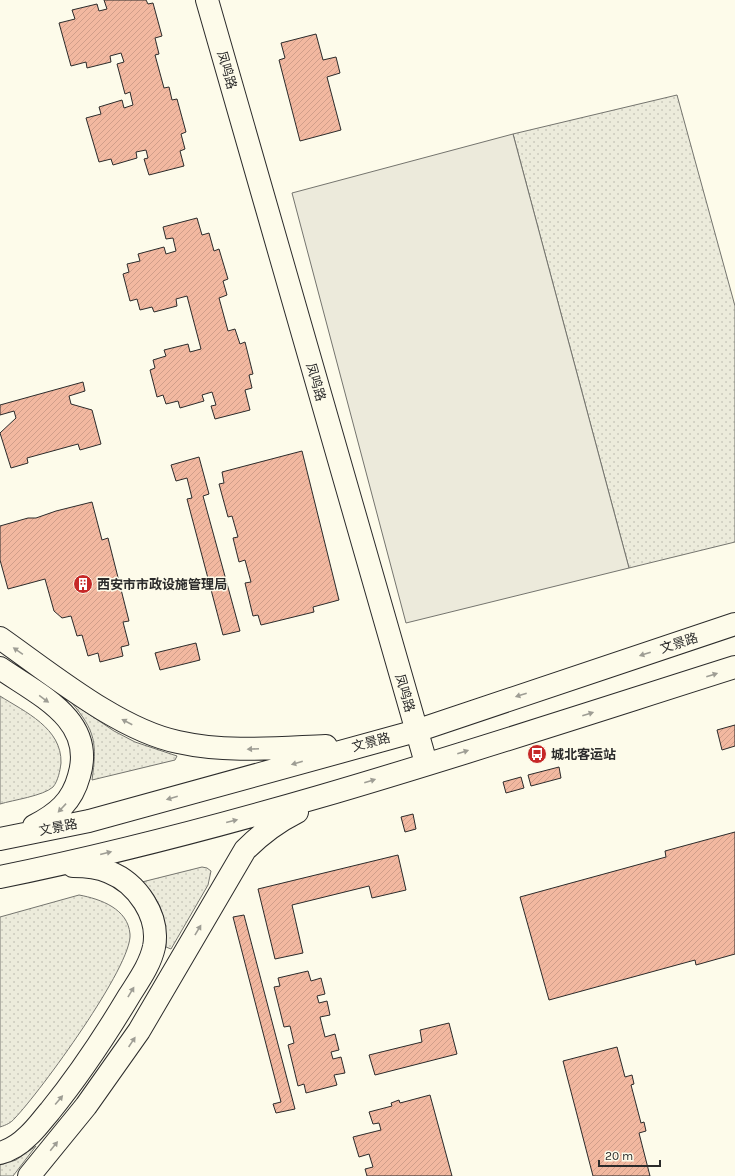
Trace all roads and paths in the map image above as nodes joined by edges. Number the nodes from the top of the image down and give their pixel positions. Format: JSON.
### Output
{"nodes":[{"id":1,"x":207,"y":0,"type":"edge"},
{"id":2,"x":735,"y":624,"type":"edge"},
{"id":3,"x":0,"y":638,"type":"edge"},
{"id":4,"x":735,"y":667,"type":"edge"},
{"id":5,"x":0,"y":668,"type":"edge"},
{"id":6,"x":416,"y":730,"type":"junction"},
{"id":7,"x":361,"y":745,"type":"junction"},
{"id":8,"x":426,"y":764,"type":"junction"},
{"id":9,"x":346,"y":788,"type":"junction"},
{"id":10,"x":6,"y":837,"type":"edge"},
{"id":11,"x":49,"y":867,"type":"junction"},
{"id":12,"x":26,"y":872,"type":"junction"},
{"id":13,"x":0,"y":877,"type":"edge"},
{"id":14,"x":0,"y":883,"type":"edge"},
{"id":15,"x":0,"y":1153,"type":"edge"},
{"id":16,"x":29,"y":1176,"type":"edge"}],
"edges":[{"from":1,"to":6,"type":"main road","name":"凤鸣路"},
{"from":2,"to":6,"type":"main road","name":"文景路","one_way":true},
{"from":7,"to":3,"type":"main road","one_way":true},
{"from":8,"to":4,"type":"main road","one_way":true},
{"from":5,"to":10,"type":"main road","one_way":true},
{"from":6,"to":7,"type":"main road","name":"文景路"},
{"from":6,"to":8,"type":"main road","name":"凤鸣路"},
{"from":7,"to":10,"type":"main road","name":"文景路","one_way":true},
{"from":9,"to":8,"type":"main road","one_way":true},
{"from":11,"to":9,"type":"main road","one_way":true},
{"from":16,"to":9,"type":"main road","one_way":true},
{"from":11,"to":12,"type":"main road"},
{"from":15,"to":11,"type":"main road","one_way":true},
{"from":12,"to":13,"type":"main road"},
{"from":12,"to":14,"type":"main road"}]}
